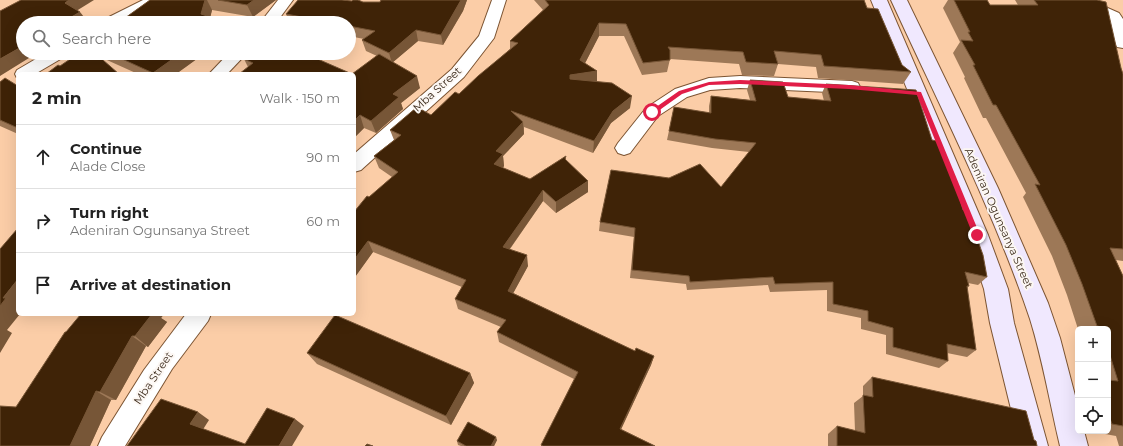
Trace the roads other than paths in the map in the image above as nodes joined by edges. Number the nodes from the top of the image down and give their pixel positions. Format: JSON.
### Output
{"nodes":[{"id":1,"x":155,"y":0,"type":"edge"},
{"id":2,"x":286,"y":0,"type":"edge"},
{"id":3,"x":499,"y":0,"type":"edge"},
{"id":4,"x":879,"y":0,"type":"edge"},
{"id":5,"x":900,"y":0,"type":"edge"},
{"id":6,"x":1046,"y":0,"type":"edge"},
{"id":7,"x":122,"y":16,"type":"edge"},
{"id":8,"x":274,"y":16,"type":"edge"},
{"id":9,"x":1123,"y":43,"type":"edge"},
{"id":10,"x":47,"y":60,"type":"edge"},
{"id":11,"x":232,"y":60,"type":"edge"},
{"id":12,"x":28,"y":72,"type":"edge"},
{"id":13,"x":219,"y":72,"type":"edge"},
{"id":14,"x":865,"y":88,"type":"edge"},
{"id":15,"x":624,"y":148,"type":"dead end"},
{"id":16,"x":356,"y":162,"type":"edge"},
{"id":17,"x":198,"y":316,"type":"edge"},
{"id":18,"x":111,"y":446,"type":"edge"},
{"id":19,"x":1034,"y":446,"type":"edge"},
{"id":20,"x":1074,"y":446,"type":"edge"}],
"edges":[{"from":1,"to":7,"type":"street"},
{"from":2,"to":8,"type":"street"},
{"from":3,"to":16,"type":"street","name":"Mba Street"},
{"from":4,"to":19,"type":"main road"},
{"from":5,"to":20,"type":"main road","name":"Adeniran Ogunsanya Street"},
{"from":6,"to":9,"type":"street"},
{"from":10,"to":12,"type":"street"},
{"from":11,"to":13,"type":"street"},
{"from":14,"to":15,"type":"street"},
{"from":17,"to":18,"type":"street","name":"Mba Street"}]}
